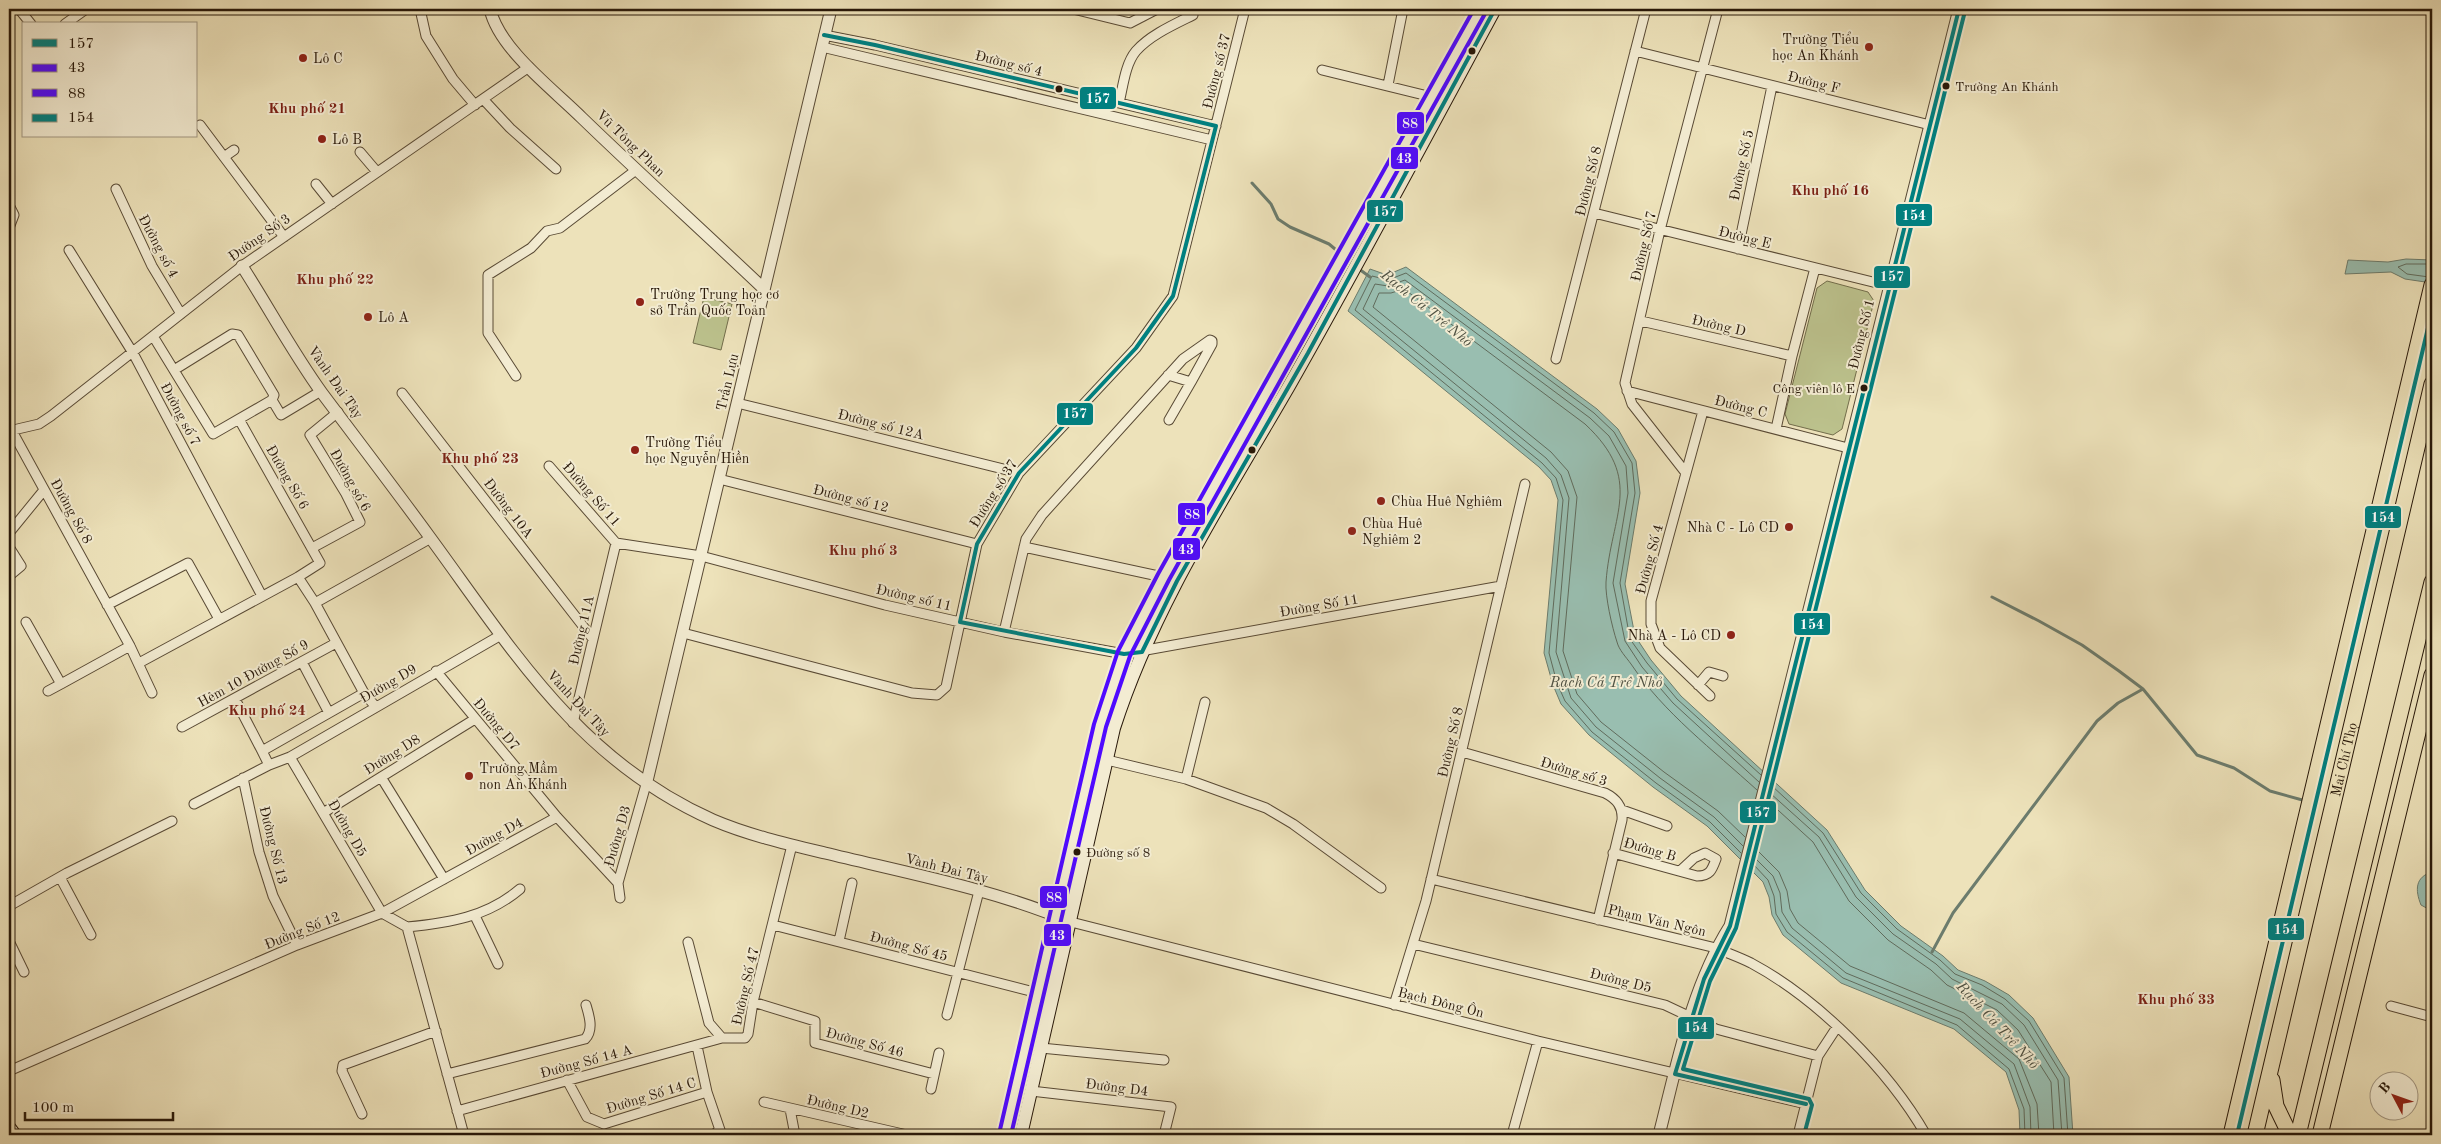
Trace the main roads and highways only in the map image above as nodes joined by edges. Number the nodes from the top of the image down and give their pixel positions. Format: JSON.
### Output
{"nodes":[{"id":1,"x":1481,"y":9,"type":"edge"},
{"id":2,"x":1495,"y":9,"type":"edge"},
{"id":3,"x":2432,"y":285,"type":"edge"},
{"id":4,"x":2432,"y":384,"type":"edge"},
{"id":5,"x":2432,"y":582,"type":"edge"},
{"id":6,"x":2432,"y":675,"type":"edge"},
{"id":7,"x":2271,"y":1068,"type":"junction"},
{"id":8,"x":9,"y":1127,"type":"edge"},
{"id":9,"x":2231,"y":1133,"type":"edge"},
{"id":10,"x":15,"y":1135,"type":"edge"},
{"id":11,"x":1005,"y":1135,"type":"edge"},
{"id":12,"x":1021,"y":1135,"type":"edge"},
{"id":13,"x":2250,"y":1135,"type":"edge"},
{"id":14,"x":2255,"y":1135,"type":"edge"},
{"id":15,"x":2290,"y":1135,"type":"edge"},
{"id":16,"x":2298,"y":1135,"type":"edge"},
{"id":17,"x":2320,"y":1135,"type":"edge"}],
"edges":[{"from":1,"to":11,"type":"main road"},
{"from":2,"to":12,"type":"main road"},
{"from":3,"to":9,"type":"main road","name":"Mai Chí Thọ"},
{"from":4,"to":7,"type":"main road","name":"Mai Chí Thọ"},
{"from":5,"to":16,"type":"main road"},
{"from":6,"to":17,"type":"main road"},
{"from":7,"to":14,"type":"main road","name":"Mai Chí Thọ"},
{"from":7,"to":15,"type":"main road"},
{"from":8,"to":10,"type":"main road"},
{"from":9,"to":13,"type":"main road"}]}
